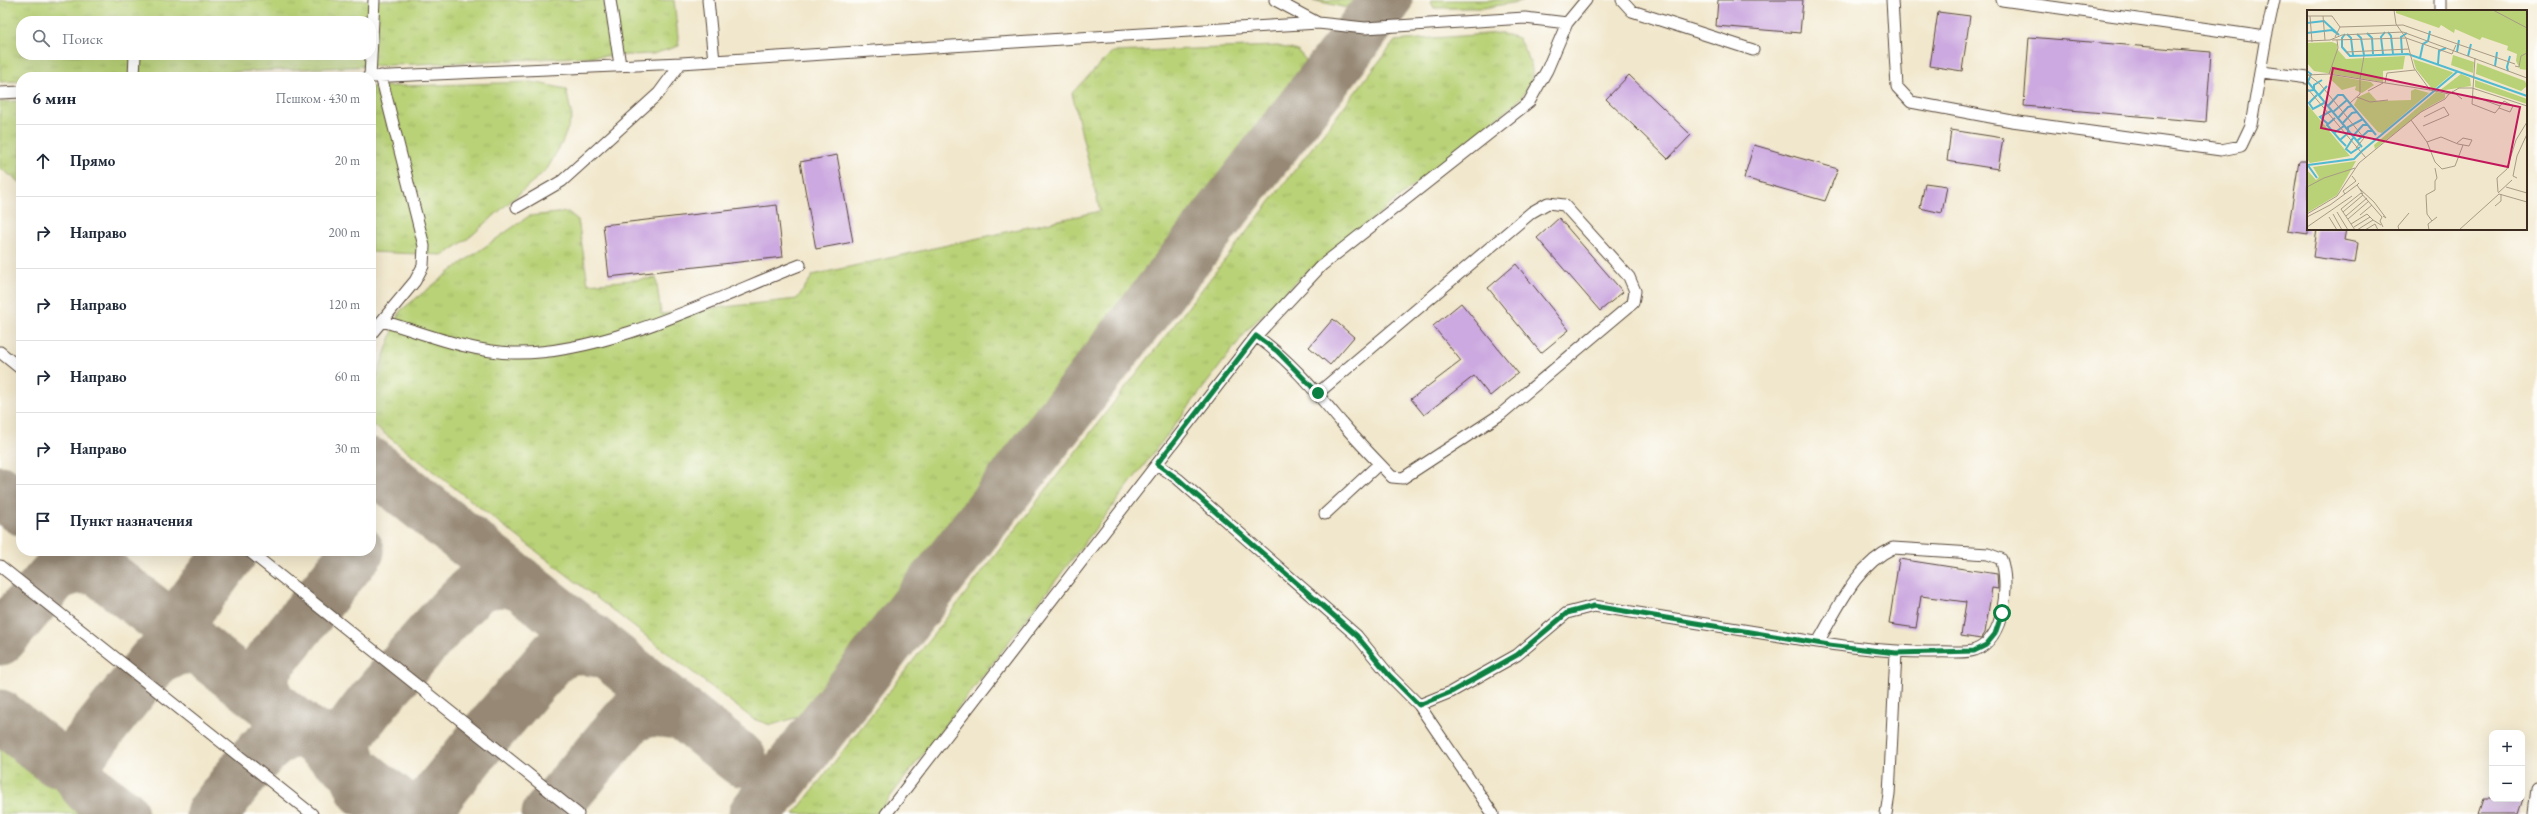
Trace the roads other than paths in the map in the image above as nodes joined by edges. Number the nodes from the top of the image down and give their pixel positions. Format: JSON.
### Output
{"nodes":[{"id":1,"x":374,"y":0,"type":"edge"},
{"id":2,"x":610,"y":0,"type":"edge"},
{"id":3,"x":708,"y":0,"type":"edge"},
{"id":4,"x":1275,"y":0,"type":"edge"},
{"id":5,"x":1586,"y":0,"type":"edge"},
{"id":6,"x":1622,"y":0,"type":"edge"},
{"id":7,"x":1892,"y":0,"type":"edge"},
{"id":8,"x":2002,"y":0,"type":"edge"},
{"id":9,"x":2274,"y":0,"type":"edge"},
{"id":10,"x":374,"y":16,"type":"edge"},
{"id":11,"x":1318,"y":23,"type":"junction"},
{"id":12,"x":1567,"y":23,"type":"junction"},
{"id":13,"x":2266,"y":37,"type":"junction"},
{"id":14,"x":1753,"y":50,"type":"dead end"},
{"id":15,"x":135,"y":60,"type":"edge"},
{"id":16,"x":373,"y":60,"type":"edge"},
{"id":17,"x":714,"y":61,"type":"junction"},
{"id":18,"x":681,"y":63,"type":"junction"},
{"id":19,"x":620,"y":65,"type":"junction"},
{"id":20,"x":134,"y":72,"type":"edge"},
{"id":21,"x":373,"y":72,"type":"edge"},
{"id":22,"x":2262,"y":72,"type":"junction"},
{"id":23,"x":376,"y":77,"type":"edge"},
{"id":24,"x":2307,"y":78,"type":"edge"},
{"id":25,"x":376,"y":87,"type":"edge"},
{"id":26,"x":16,"y":92,"type":"edge"},
{"id":27,"x":0,"y":93,"type":"edge"},
{"id":28,"x":517,"y":207,"type":"dead end"},
{"id":29,"x":800,"y":265,"type":"dead end"},
{"id":30,"x":382,"y":320,"type":"junction"},
{"id":31,"x":376,"y":328,"type":"edge"},
{"id":32,"x":1256,"y":336,"type":"junction"},
{"id":33,"x":0,"y":352,"type":"edge"},
{"id":34,"x":16,"y":365,"type":"edge"},
{"id":35,"x":1318,"y":393,"type":"junction"},
{"id":36,"x":1157,"y":464,"type":"junction"},
{"id":37,"x":1379,"y":464,"type":"junction"},
{"id":38,"x":1325,"y":514,"type":"dead end"},
{"id":39,"x":255,"y":556,"type":"edge"},
{"id":40,"x":0,"y":566,"type":"edge"},
{"id":41,"x":1818,"y":642,"type":"junction"},
{"id":42,"x":1896,"y":653,"type":"junction"},
{"id":43,"x":1419,"y":705,"type":"junction"},
{"id":44,"x":2537,"y":788,"type":"edge"},
{"id":45,"x":312,"y":814,"type":"edge"},
{"id":46,"x":578,"y":814,"type":"edge"},
{"id":47,"x":886,"y":814,"type":"edge"},
{"id":48,"x":1493,"y":814,"type":"edge"},
{"id":49,"x":1886,"y":814,"type":"edge"},
{"id":50,"x":2534,"y":814,"type":"edge"}],
"edges":[{"from":1,"to":10,"type":"lane"},
{"from":2,"to":19,"type":"lane"},
{"from":3,"to":17,"type":"lane"},
{"from":4,"to":11,"type":"lane"},
{"from":5,"to":12,"type":"lane"},
{"from":6,"to":14,"type":"lane"},
{"from":7,"to":22,"type":"lane"},
{"from":8,"to":13,"type":"lane"},
{"from":9,"to":13,"type":"lane"},
{"from":11,"to":12,"type":"lane"},
{"from":11,"to":17,"type":"lane"},
{"from":12,"to":32,"type":"lane"},
{"from":13,"to":22,"type":"lane"},
{"from":15,"to":20,"type":"lane"},
{"from":16,"to":21,"type":"lane"},
{"from":17,"to":18,"type":"lane"},
{"from":18,"to":19,"type":"lane"},
{"from":18,"to":28,"type":"lane"},
{"from":19,"to":23,"type":"lane"},
{"from":22,"to":24,"type":"lane"},
{"from":25,"to":30,"type":"lane"},
{"from":26,"to":27,"type":"lane"},
{"from":29,"to":30,"type":"lane"},
{"from":30,"to":31,"type":"lane"},
{"from":32,"to":35,"type":"lane"},
{"from":32,"to":36,"type":"lane"},
{"from":33,"to":34,"type":"lane"},
{"from":35,"to":37,"type":"lane"},
{"from":35,"to":37,"type":"lane"},
{"from":36,"to":43,"type":"lane"},
{"from":36,"to":47,"type":"lane"},
{"from":37,"to":38,"type":"lane"},
{"from":39,"to":46,"type":"lane"},
{"from":40,"to":45,"type":"lane"},
{"from":41,"to":42,"type":"lane"},
{"from":41,"to":42,"type":"lane"},
{"from":41,"to":43,"type":"lane"},
{"from":42,"to":49,"type":"lane"},
{"from":43,"to":48,"type":"lane"},
{"from":44,"to":50,"type":"lane"}]}
